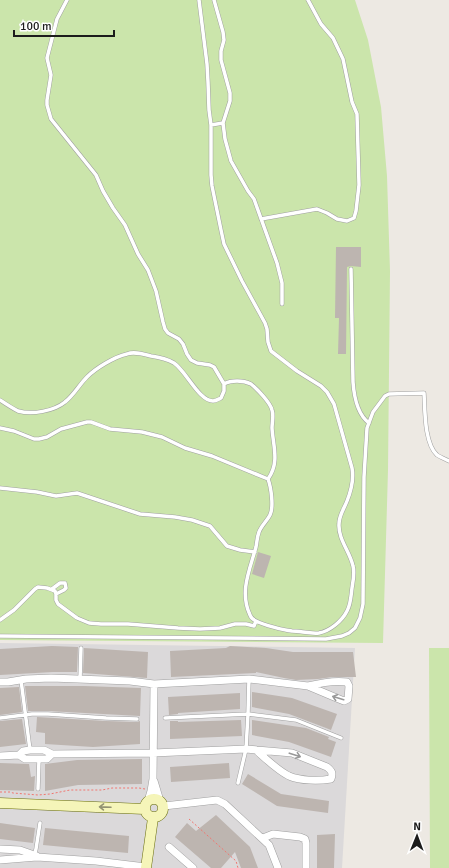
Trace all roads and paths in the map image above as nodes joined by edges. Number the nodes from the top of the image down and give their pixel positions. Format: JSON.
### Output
{"nodes":[{"id":1,"x":67,"y":0,"type":"edge"},
{"id":2,"x":199,"y":0,"type":"edge"},
{"id":3,"x":214,"y":0,"type":"edge"},
{"id":4,"x":308,"y":0,"type":"edge"},
{"id":5,"x":223,"y":123,"type":"junction"},
{"id":6,"x":211,"y":125,"type":"junction"},
{"id":7,"x":262,"y":219,"type":"junction"},
{"id":8,"x":351,"y":270,"type":"dead end"},
{"id":9,"x":282,"y":304,"type":"dead end"},
{"id":10,"x":224,"y":384,"type":"junction"},
{"id":11,"x":0,"y":400,"type":"edge"},
{"id":12,"x":369,"y":423,"type":"junction"},
{"id":13,"x":0,"y":428,"type":"edge"},
{"id":14,"x":449,"y":460,"type":"edge"},
{"id":15,"x":268,"y":479,"type":"junction"},
{"id":16,"x":0,"y":488,"type":"edge"},
{"id":17,"x":254,"y":552,"type":"junction"},
{"id":18,"x":52,"y":590,"type":"junction"},
{"id":19,"x":56,"y":594,"type":"junction"},
{"id":20,"x":0,"y":620,"type":"edge"},
{"id":21,"x":256,"y":621,"type":"junction"},
{"id":22,"x":0,"y":636,"type":"edge"},
{"id":23,"x":81,"y":648,"type":"dead end"},
{"id":24,"x":80,"y":679,"type":"junction"},
{"id":25,"x":249,"y":679,"type":"junction"},
{"id":26,"x":21,"y":680,"type":"junction"},
{"id":27,"x":0,"y":682,"type":"edge"},
{"id":28,"x":154,"y":684,"type":"junction"},
{"id":29,"x":308,"y":686,"type":"junction"},
{"id":30,"x":248,"y":714,"type":"junction"},
{"id":31,"x":25,"y":715,"type":"junction"},
{"id":32,"x":0,"y":718,"type":"edge"},
{"id":33,"x":165,"y":718,"type":"dead end"},
{"id":34,"x":137,"y":719,"type":"dead end"},
{"id":35,"x":341,"y":738,"type":"dead end"},
{"id":36,"x":246,"y":749,"type":"junction"},
{"id":37,"x":30,"y":750,"type":"junction"},
{"id":38,"x":256,"y":750,"type":"junction"},
{"id":39,"x":52,"y":754,"type":"junction"},
{"id":40,"x":153,"y":754,"type":"junction"},
{"id":41,"x":19,"y":755,"type":"junction"},
{"id":42,"x":0,"y":756,"type":"edge"},
{"id":43,"x":39,"y":759,"type":"junction"},
{"id":44,"x":153,"y":779,"type":"junction"},
{"id":45,"x":238,"y":783,"type":"dead end"},
{"id":46,"x":38,"y":789,"type":"dead end"},
{"id":47,"x":151,"y":791,"type":"junction"},
{"id":48,"x":0,"y":792,"type":"edge"},
{"id":49,"x":0,"y":803,"type":"edge"},
{"id":50,"x":162,"y":804,"type":"junction"},
{"id":51,"x":146,"y":805,"type":"junction"},
{"id":52,"x":153,"y":818,"type":"junction"},
{"id":53,"x":189,"y":818,"type":"dead end"},
{"id":54,"x":40,"y":823,"type":"dead end"},
{"id":55,"x":263,"y":838,"type":"junction"},
{"id":56,"x":170,"y":847,"type":"dead end"},
{"id":57,"x":2,"y":849,"type":"edge"},
{"id":58,"x":35,"y":856,"type":"junction"},
{"id":59,"x":2,"y":860,"type":"edge"},
{"id":60,"x":146,"y":868,"type":"edge"},
{"id":61,"x":193,"y":868,"type":"edge"},
{"id":62,"x":238,"y":868,"type":"edge"},
{"id":63,"x":278,"y":868,"type":"edge"},
{"id":64,"x":306,"y":868,"type":"edge"}],
"edges":[{"from":1,"to":10,"type":"lane"},
{"from":2,"to":6,"type":"lane"},
{"from":3,"to":5,"type":"lane"},
{"from":4,"to":7,"type":"lane"},
{"from":5,"to":6,"type":"lane"},
{"from":5,"to":7,"type":"lane"},
{"from":6,"to":21,"type":"lane"},
{"from":7,"to":9,"type":"lane"},
{"from":8,"to":12,"type":"lane"},
{"from":10,"to":11,"type":"lane"},
{"from":10,"to":15,"type":"lane"},
{"from":12,"to":14,"type":"lane"},
{"from":12,"to":22,"type":"lane"},
{"from":13,"to":15,"type":"lane"},
{"from":15,"to":17,"type":"lane"},
{"from":16,"to":17,"type":"lane"},
{"from":17,"to":21,"type":"lane"},
{"from":18,"to":19,"type":"lane"},
{"from":18,"to":19,"type":"lane"},
{"from":18,"to":20,"type":"lane"},
{"from":19,"to":21,"type":"lane"},
{"from":23,"to":24,"type":"lane"},
{"from":24,"to":26,"type":"street"},
{"from":24,"to":28,"type":"street"},
{"from":25,"to":28,"type":"street"},
{"from":25,"to":29,"type":"street"},
{"from":25,"to":30,"type":"lane"},
{"from":26,"to":27,"type":"street"},
{"from":26,"to":31,"type":"lane"},
{"from":28,"to":40,"type":"street"},
{"from":29,"to":29,"type":"street","one_way":true},
{"from":30,"to":33,"type":"lane"},
{"from":30,"to":35,"type":"lane"},
{"from":30,"to":36,"type":"lane"},
{"from":31,"to":32,"type":"lane"},
{"from":31,"to":34,"type":"lane"},
{"from":31,"to":37,"type":"lane"},
{"from":36,"to":38,"type":"street"},
{"from":36,"to":40,"type":"street"},
{"from":36,"to":45,"type":"lane"},
{"from":37,"to":39,"type":"street"},
{"from":37,"to":41,"type":"street"},
{"from":38,"to":38,"type":"street","one_way":true},
{"from":39,"to":40,"type":"street"},
{"from":39,"to":43,"type":"street"},
{"from":40,"to":44,"type":"street"},
{"from":41,"to":42,"type":"street"},
{"from":41,"to":43,"type":"street"},
{"from":43,"to":46,"type":"lane"},
{"from":44,"to":47,"type":"street"},
{"from":44,"to":50,"type":"street"},
{"from":47,"to":48,"type":"path"},
{"from":47,"to":51,"type":"street"},
{"from":51,"to":49,"type":"street","one_way":true},
{"from":50,"to":51,"type":"street"},
{"from":50,"to":52,"type":"street"},
{"from":50,"to":55,"type":"street"},
{"from":51,"to":52,"type":"street"},
{"from":52,"to":60,"type":"street"},
{"from":53,"to":62,"type":"path"},
{"from":54,"to":58,"type":"lane"},
{"from":55,"to":63,"type":"street"},
{"from":55,"to":64,"type":"street"},
{"from":56,"to":61,"type":"street"},
{"from":57,"to":58,"type":"street"},
{"from":57,"to":59,"type":"street"},
{"from":58,"to":59,"type":"street"},
{"from":58,"to":60,"type":"street"}]}
